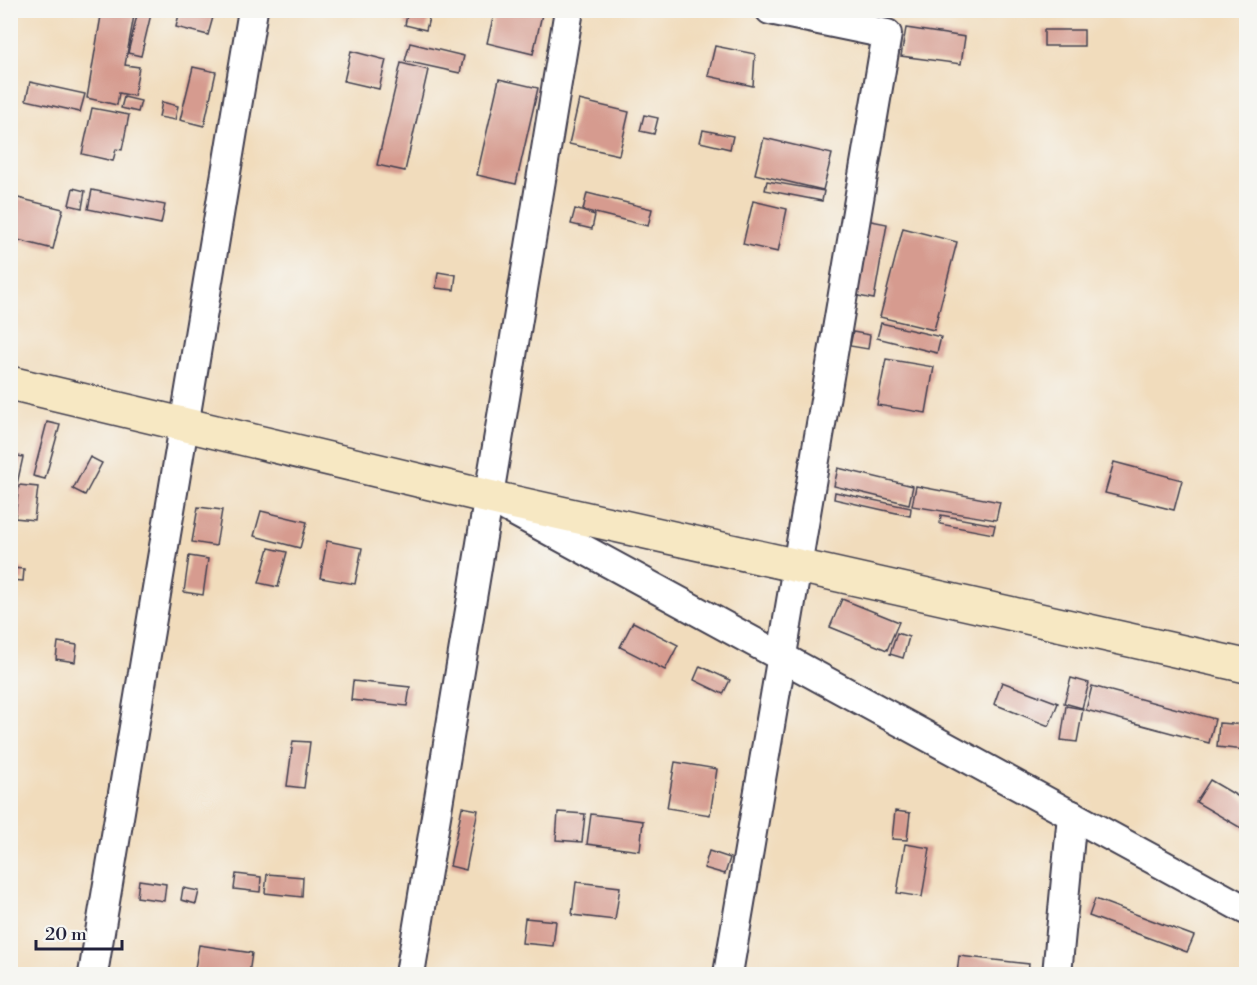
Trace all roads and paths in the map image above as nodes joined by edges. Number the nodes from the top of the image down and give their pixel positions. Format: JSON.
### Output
{"nodes":[{"id":1,"x":254,"y":10,"type":"edge"},
{"id":2,"x":569,"y":10,"type":"edge"},
{"id":3,"x":770,"y":10,"type":"edge"},
{"id":4,"x":10,"y":383,"type":"edge"},
{"id":5,"x":184,"y":425,"type":"junction"},
{"id":6,"x":489,"y":497,"type":"junction"},
{"id":7,"x":797,"y":566,"type":"junction"},
{"id":8,"x":782,"y":656,"type":"junction"},
{"id":9,"x":1246,"y":666,"type":"edge"},
{"id":10,"x":1072,"y":815,"type":"junction"},
{"id":11,"x":1246,"y":910,"type":"edge"},
{"id":12,"x":93,"y":975,"type":"edge"},
{"id":13,"x":410,"y":975,"type":"edge"},
{"id":14,"x":728,"y":975,"type":"edge"},
{"id":15,"x":1057,"y":975,"type":"edge"}],
"edges":[{"from":1,"to":5,"type":"street"},
{"from":2,"to":6,"type":"street"},
{"from":3,"to":7,"type":"street"},
{"from":4,"to":5,"type":"main road"},
{"from":5,"to":6,"type":"main road"},
{"from":5,"to":12,"type":"street"},
{"from":6,"to":7,"type":"main road"},
{"from":6,"to":8,"type":"street"},
{"from":6,"to":13,"type":"street"},
{"from":7,"to":8,"type":"street"},
{"from":7,"to":9,"type":"main road"},
{"from":8,"to":10,"type":"street"},
{"from":8,"to":14,"type":"street"},
{"from":10,"to":11,"type":"street"},
{"from":10,"to":15,"type":"street"}]}
